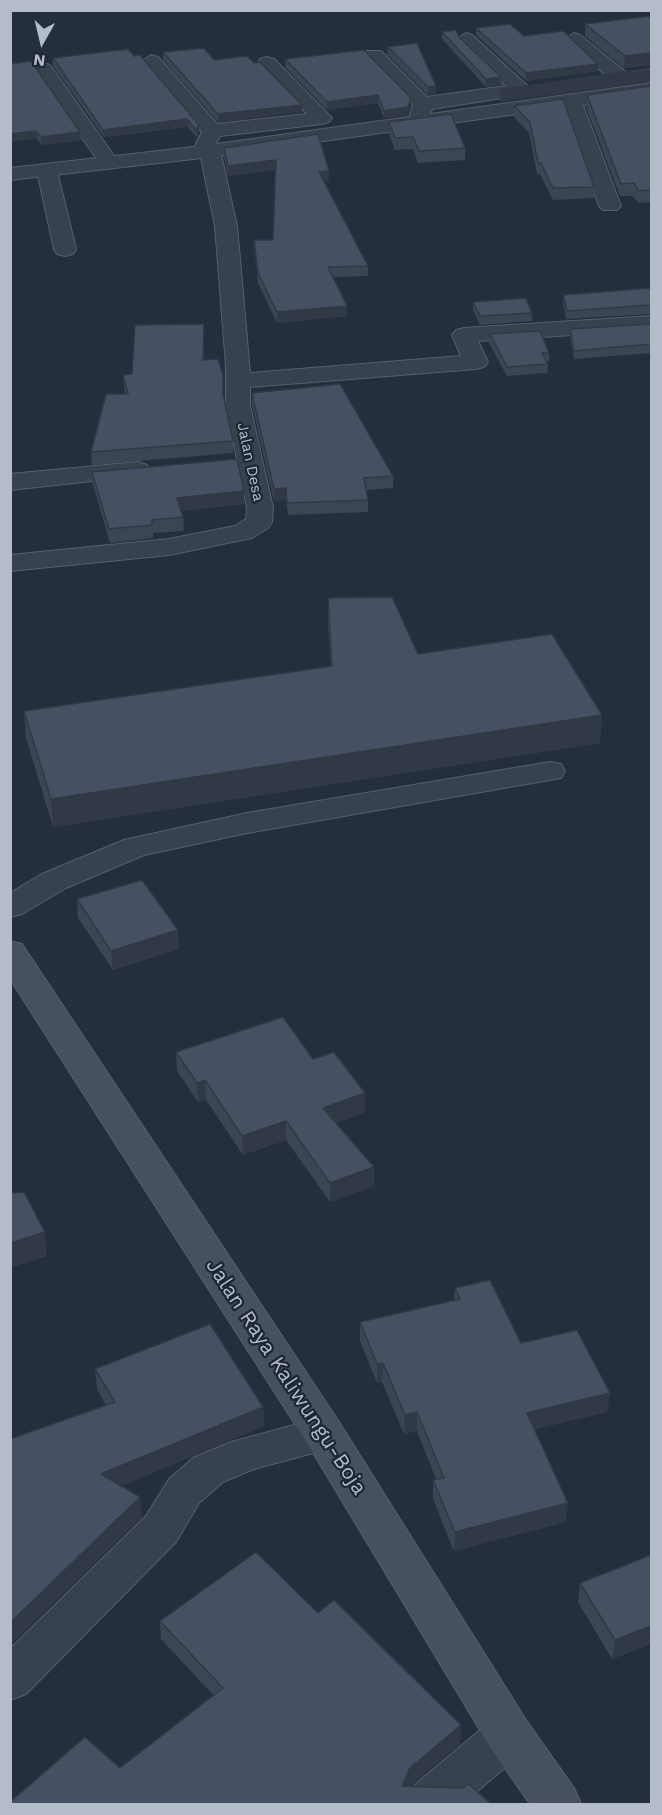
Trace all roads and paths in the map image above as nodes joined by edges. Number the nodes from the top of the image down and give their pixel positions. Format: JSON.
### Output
{"nodes":[{"id":1,"x":466,"y":39,"type":"dead end"},
{"id":2,"x":574,"y":39,"type":"edge"},
{"id":3,"x":374,"y":55,"type":"dead end"},
{"id":4,"x":151,"y":61,"type":"dead end"},
{"id":5,"x":267,"y":63,"type":"dead end"},
{"id":6,"x":43,"y":69,"type":"dead end"},
{"id":7,"x":651,"y":72,"type":"edge"},
{"id":8,"x":620,"y":76,"type":"junction"},
{"id":9,"x":521,"y":89,"type":"junction"},
{"id":10,"x":651,"y":89,"type":"edge"},
{"id":11,"x":571,"y":100,"type":"junction"},
{"id":12,"x":421,"y":113,"type":"junction"},
{"id":13,"x":208,"y":144,"type":"junction"},
{"id":14,"x":108,"y":161,"type":"junction"},
{"id":15,"x":47,"y":171,"type":"junction"},
{"id":16,"x":10,"y":174,"type":"edge"},
{"id":17,"x":610,"y":206,"type":"dead end"},
{"id":18,"x":65,"y":249,"type":"dead end"},
{"id":19,"x":651,"y":323,"type":"edge"},
{"id":20,"x":238,"y":381,"type":"junction"},
{"id":21,"x":156,"y":469,"type":"edge"},
{"id":22,"x":10,"y":482,"type":"edge"},
{"id":23,"x":10,"y":563,"type":"edge"},
{"id":24,"x":550,"y":771,"type":"dead end"},
{"id":25,"x":10,"y":907,"type":"edge"},
{"id":26,"x":10,"y":952,"type":"edge"},
{"id":27,"x":324,"y":1434,"type":"junction"},
{"id":28,"x":10,"y":1680,"type":"edge"},
{"id":29,"x":509,"y":1735,"type":"junction"},
{"id":30,"x":428,"y":1804,"type":"edge"},
{"id":31,"x":557,"y":1804,"type":"edge"}],
"edges":[{"from":1,"to":9,"type":"street"},
{"from":2,"to":8,"type":"street"},
{"from":3,"to":12,"type":"street"},
{"from":4,"to":13,"type":"street"},
{"from":5,"to":13,"type":"street"},
{"from":6,"to":14,"type":"street"},
{"from":7,"to":8,"type":"street"},
{"from":8,"to":9,"type":"street"},
{"from":9,"to":12,"type":"street"},
{"from":10,"to":11,"type":"street"},
{"from":11,"to":12,"type":"street"},
{"from":11,"to":17,"type":"street"},
{"from":12,"to":13,"type":"street"},
{"from":13,"to":14,"type":"street"},
{"from":13,"to":20,"type":"street","name":"Jalan Desa"},
{"from":14,"to":15,"type":"street"},
{"from":15,"to":16,"type":"street"},
{"from":15,"to":18,"type":"street"},
{"from":19,"to":20,"type":"street"},
{"from":20,"to":23,"type":"street","name":"Jalan Desa"},
{"from":21,"to":22,"type":"street"},
{"from":24,"to":25,"type":"street"},
{"from":26,"to":27,"type":"main road","name":"Jalan Raya Kaliwungu-Boja"},
{"from":27,"to":28,"type":"street"},
{"from":27,"to":29,"type":"main road","name":"Jalan Raya Kaliwungu-Boja"},
{"from":29,"to":30,"type":"street"},
{"from":29,"to":31,"type":"main road","name":"Jalan Raya Kaliwungu-Boja"}]}
